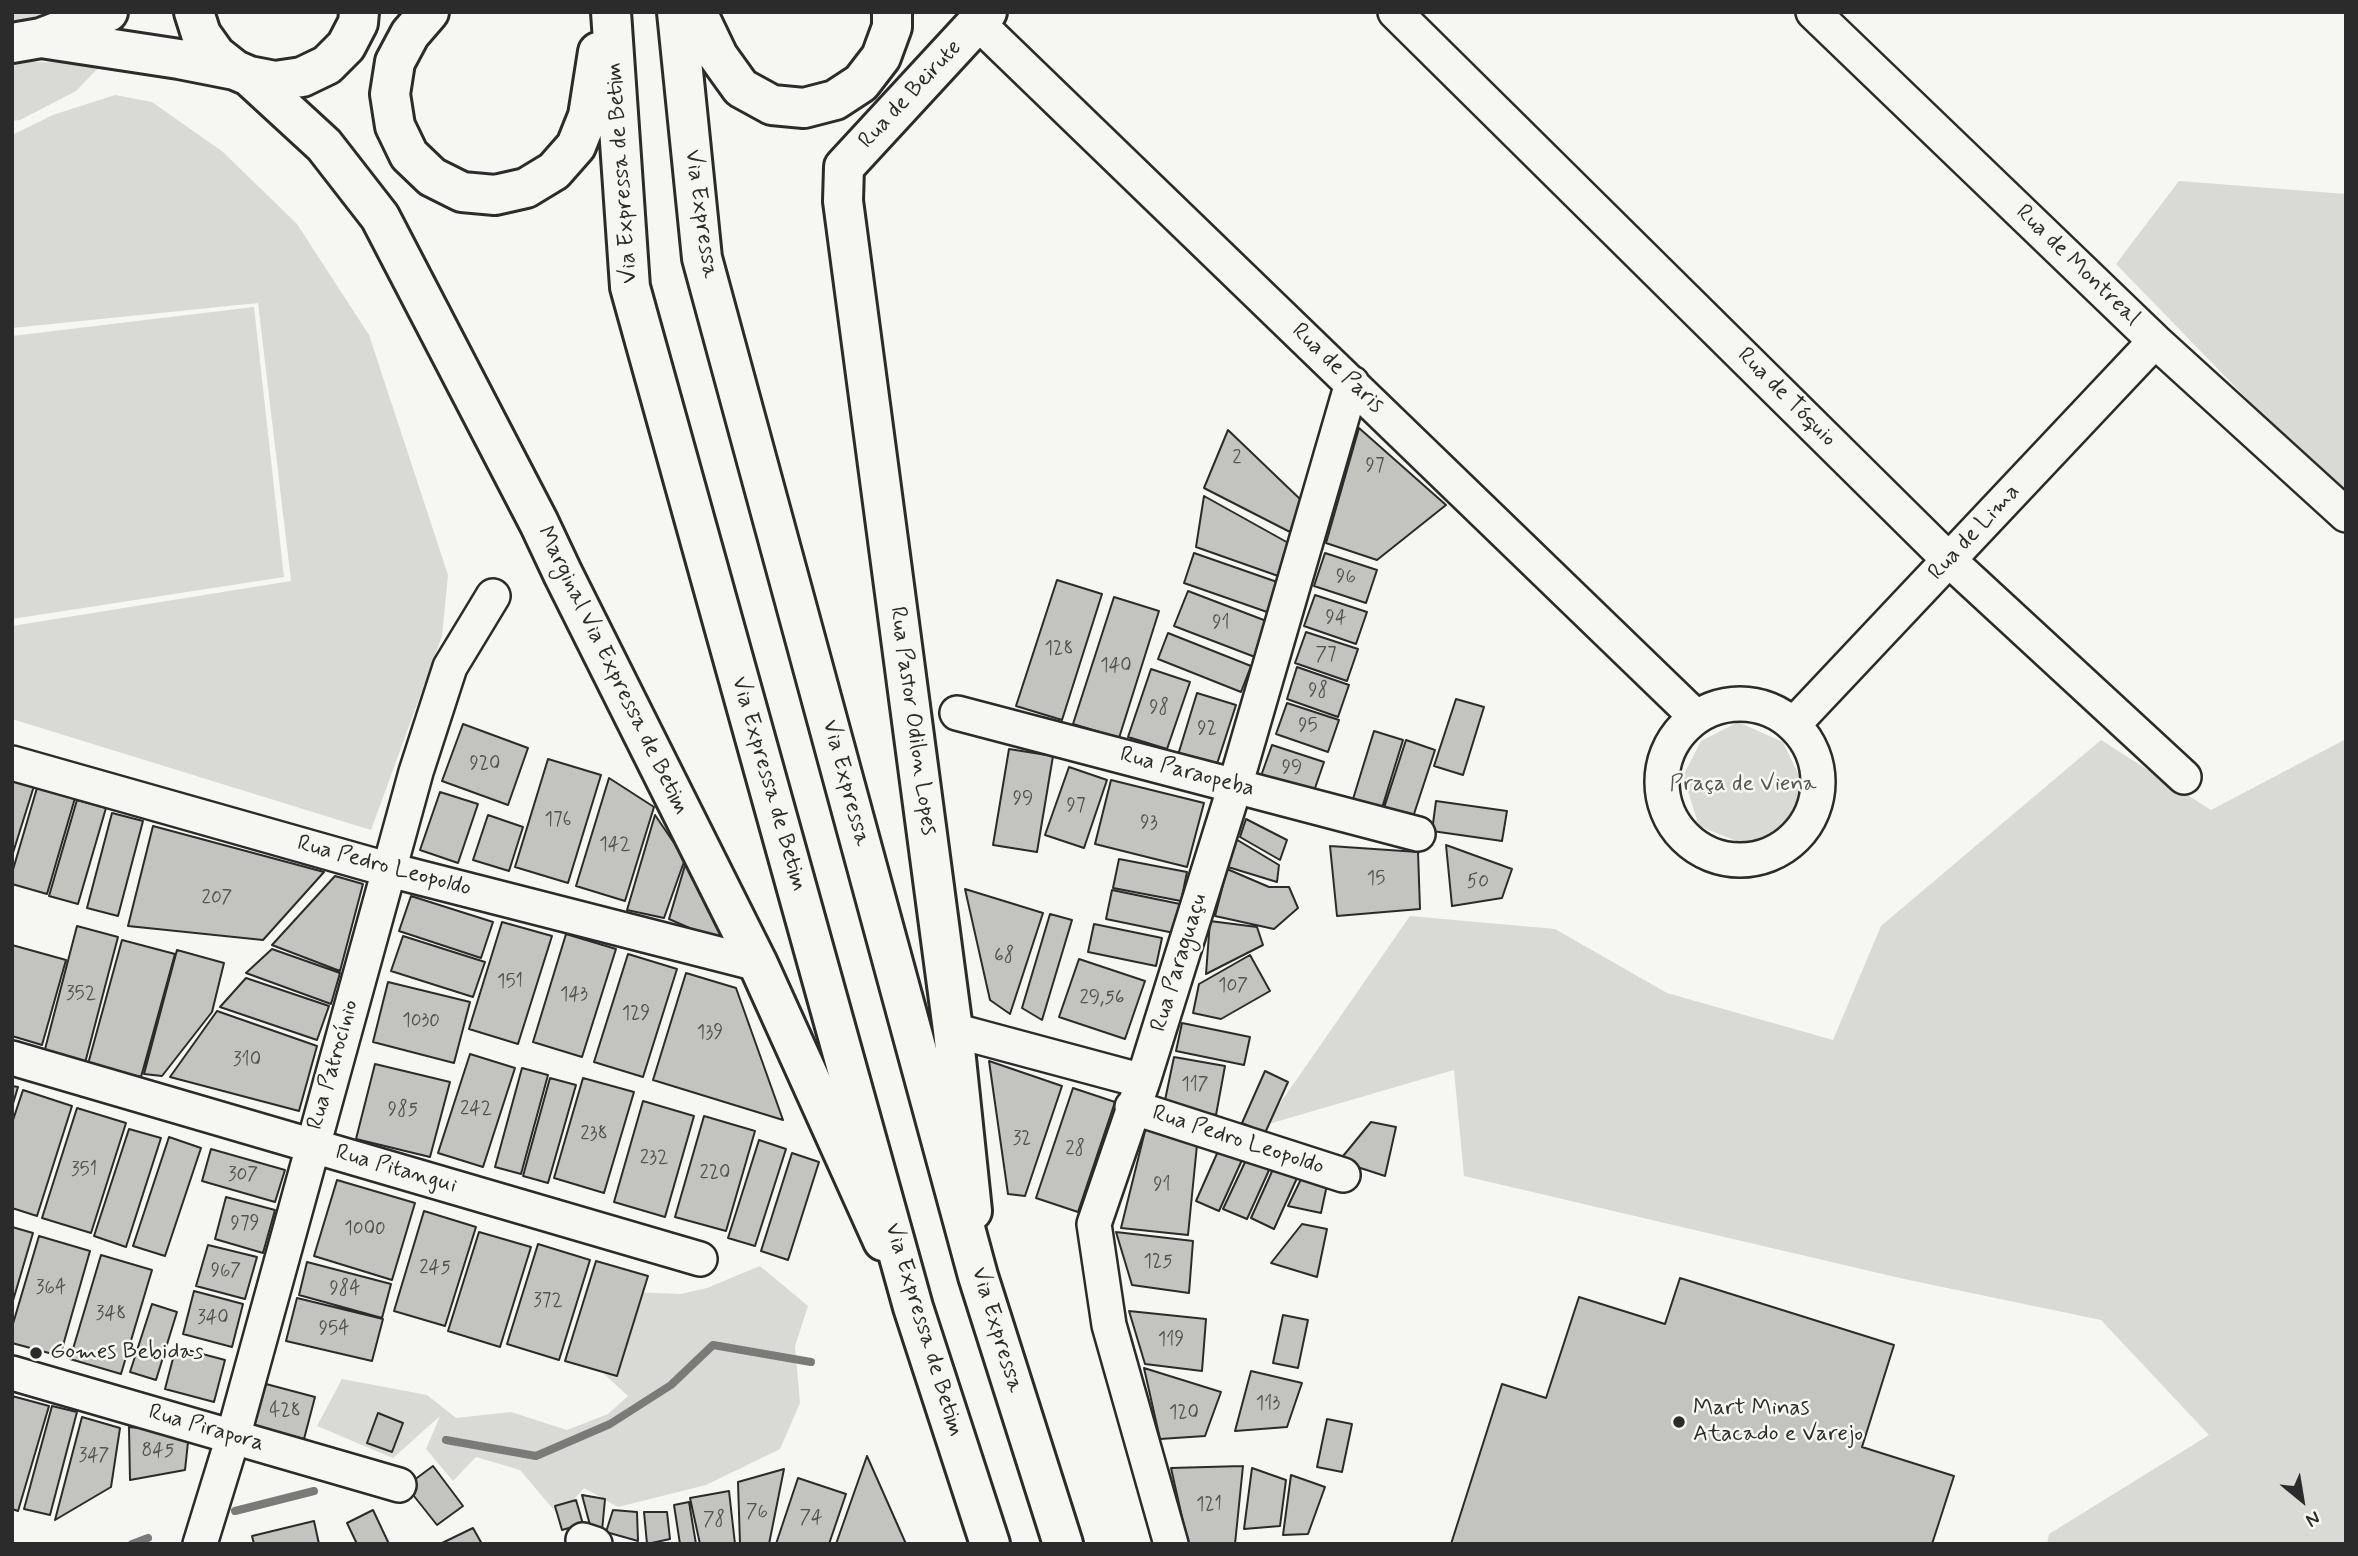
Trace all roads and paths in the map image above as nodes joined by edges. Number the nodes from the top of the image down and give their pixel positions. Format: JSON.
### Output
{"nodes":[{"id":1,"x":108,"y":12,"type":"edge"},
{"id":2,"x":194,"y":12,"type":"edge"},
{"id":3,"x":429,"y":12,"type":"edge"},
{"id":4,"x":604,"y":12,"type":"edge"},
{"id":5,"x":611,"y":12,"type":"edge"},
{"id":6,"x":677,"y":12,"type":"edge"},
{"id":7,"x":697,"y":12,"type":"edge"},
{"id":8,"x":892,"y":12,"type":"edge"},
{"id":9,"x":1395,"y":12,"type":"edge"},
{"id":10,"x":1813,"y":12,"type":"edge"},
{"id":11,"x":363,"y":16,"type":"edge"},
{"id":12,"x":981,"y":16,"type":"edge"},
{"id":13,"x":27,"y":41,"type":"edge"},
{"id":14,"x":242,"y":73,"type":"junction"},
{"id":15,"x":844,"y":167,"type":"joint"},
{"id":16,"x":2155,"y":341,"type":"junction"},
{"id":17,"x":1352,"y":383,"type":"junction"},
{"id":18,"x":2346,"y":515,"type":"edge"},
{"id":19,"x":1950,"y":560,"type":"junction"},
{"id":20,"x":493,"y":596,"type":"dead end"},
{"id":21,"x":957,"y":713,"type":"dead end"},
{"id":22,"x":1696,"y":717,"type":"junction"},
{"id":23,"x":1794,"y":724,"type":"junction"},
{"id":24,"x":12,"y":763,"type":"edge"},
{"id":25,"x":2184,"y":777,"type":"dead end"},
{"id":26,"x":1235,"y":786,"type":"junction"},
{"id":27,"x":1418,"y":834,"type":"dead end"},
{"id":28,"x":390,"y":870,"type":"junction"},
{"id":29,"x":758,"y":964,"type":"junction"},
{"id":30,"x":953,"y":1030,"type":"junction"},
{"id":31,"x":12,"y":1058,"type":"edge"},
{"id":32,"x":1138,"y":1094,"type":"junction"},
{"id":33,"x":312,"y":1145,"type":"junction"},
{"id":34,"x":1343,"y":1175,"type":"dead end"},
{"id":35,"x":700,"y":1259,"type":"dead end"},
{"id":36,"x":978,"y":1276,"type":"junction"},
{"id":37,"x":913,"y":1307,"type":"junction"},
{"id":38,"x":12,"y":1373,"type":"edge"},
{"id":39,"x":233,"y":1437,"type":"junction"},
{"id":40,"x":399,"y":1485,"type":"dead end"},
{"id":41,"x":200,"y":1544,"type":"edge"},
{"id":42,"x":990,"y":1544,"type":"edge"},
{"id":43,"x":1063,"y":1544,"type":"edge"},
{"id":44,"x":1171,"y":1544,"type":"edge"}],
"edges":[{"from":1,"to":13,"type":"main road"},
{"from":2,"to":14,"type":"main road","name":"Marginal Via Expressa de Betim"},
{"from":3,"to":4,"type":"main road"},
{"from":5,"to":37,"type":"main road","name":"Via Expressa de Betim"},
{"from":6,"to":36,"type":"main road","name":"Via Expressa"},
{"from":7,"to":8,"type":"main road"},
{"from":9,"to":19,"type":"street","name":"Rua de Tóquio"},
{"from":10,"to":16,"type":"street","name":"Rua de Montreal"},
{"from":11,"to":14,"type":"main road"},
{"from":12,"to":15,"type":"main road","name":"Rua de Beirute"},
{"from":12,"to":17,"type":"street","name":"Rua de Paris"},
{"from":13,"to":14,"type":"main road"},
{"from":14,"to":29,"type":"main road","name":"Marginal Via Expressa de Betim"},
{"from":15,"to":30,"type":"main road","name":"Rua Pastor Odilon Lopes"},
{"from":16,"to":18,"type":"street","name":"Rua de Montreal"},
{"from":16,"to":19,"type":"street","name":"Rua de Lima"},
{"from":17,"to":22,"type":"street","name":"Rua de Paris"},
{"from":17,"to":26,"type":"street","name":"Rua Paraguaçu"},
{"from":19,"to":23,"type":"street","name":"Rua de Lima"},
{"from":19,"to":25,"type":"street","name":"Rua de Tóquio"},
{"from":20,"to":28,"type":"street","name":"Rua Patrocínio"},
{"from":21,"to":26,"type":"street","name":"Rua Paraopeba"},
{"from":22,"to":23,"type":"street"},
{"from":22,"to":23,"type":"street"},
{"from":24,"to":28,"type":"street","name":"Rua Pedro Leopoldo"},
{"from":26,"to":27,"type":"street","name":"Rua Paraopeba"},
{"from":26,"to":32,"type":"street","name":"Rua Paraguaçu"},
{"from":28,"to":29,"type":"street","name":"Rua Pedro Leopoldo"},
{"from":28,"to":33,"type":"street","name":"Rua Patrocínio"},
{"from":29,"to":37,"type":"main road","name":"Marginal Via Expressa de Betim"},
{"from":30,"to":32,"type":"street","name":"Rua Pedro Leopoldo"},
{"from":30,"to":36,"type":"main road","name":"Rua Pastor Odilon Lopes"},
{"from":31,"to":33,"type":"street","name":"Rua Pitangui"},
{"from":32,"to":34,"type":"street","name":"Rua Pedro Leopoldo"},
{"from":32,"to":44,"type":"street","name":"Rua Paraguaçu"},
{"from":33,"to":35,"type":"street","name":"Rua Pitangui"},
{"from":33,"to":39,"type":"street","name":"Rua Patrocínio"},
{"from":36,"to":43,"type":"main road","name":"Via Expressa"},
{"from":37,"to":42,"type":"main road","name":"Via Expressa de Betim"},
{"from":38,"to":39,"type":"street","name":"Rua Pirapora"},
{"from":39,"to":40,"type":"street","name":"Rua Pirapora"},
{"from":39,"to":41,"type":"street","name":"Rua Patrocínio"}]}
